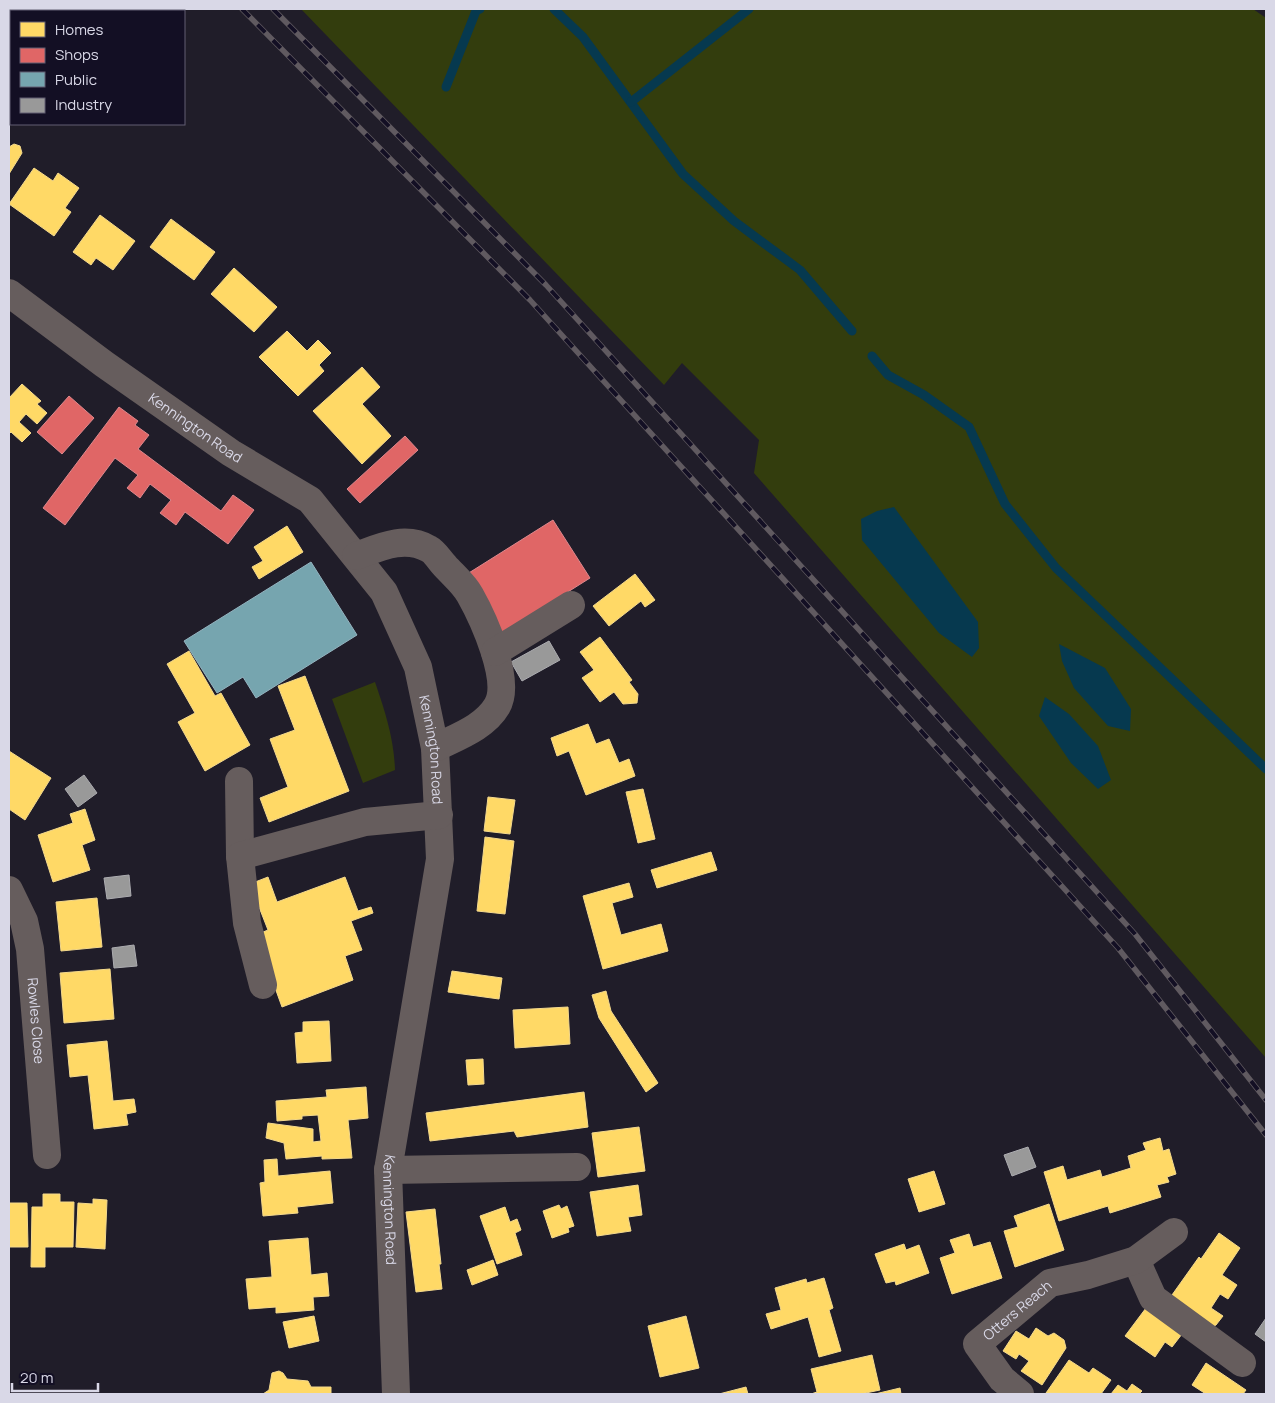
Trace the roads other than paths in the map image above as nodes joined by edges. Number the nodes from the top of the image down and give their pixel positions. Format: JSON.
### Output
{"nodes":[{"id":1,"x":9,"y":293,"type":"edge"},
{"id":2,"x":356,"y":556,"type":"junction"},
{"id":3,"x":571,"y":605,"type":"dead end"},
{"id":4,"x":495,"y":652,"type":"junction"},
{"id":5,"x":435,"y":748,"type":"junction"},
{"id":6,"x":239,"y":781,"type":"dead end"},
{"id":7,"x":439,"y":815,"type":"junction"},
{"id":8,"x":240,"y":856,"type":"junction"},
{"id":9,"x":9,"y":890,"type":"edge"},
{"id":10,"x":263,"y":984,"type":"dead end"},
{"id":11,"x":47,"y":1155,"type":"dead end"},
{"id":12,"x":577,"y":1167,"type":"dead end"},
{"id":13,"x":388,"y":1170,"type":"junction"},
{"id":14,"x":1174,"y":1232,"type":"dead end"},
{"id":15,"x":1136,"y":1260,"type":"junction"},
{"id":16,"x":1242,"y":1363,"type":"dead end"},
{"id":17,"x":396,"y":1394,"type":"edge"},
{"id":18,"x":1020,"y":1394,"type":"edge"}],
"edges":[{"from":1,"to":2,"type":"street","name":"Kennington Road"},
{"from":2,"to":4,"type":"street"},
{"from":2,"to":5,"type":"street","name":"Kennington Road"},
{"from":3,"to":4,"type":"street"},
{"from":4,"to":5,"type":"street"},
{"from":5,"to":7,"type":"street","name":"Kennington Road"},
{"from":6,"to":8,"type":"street"},
{"from":7,"to":8,"type":"street"},
{"from":7,"to":13,"type":"street","name":"Kennington Road"},
{"from":8,"to":10,"type":"street"},
{"from":9,"to":11,"type":"street","name":"Rowles Close"},
{"from":12,"to":13,"type":"street"},
{"from":13,"to":17,"type":"street","name":"Kennington Road"},
{"from":14,"to":15,"type":"street","name":"Otters Reach"},
{"from":15,"to":16,"type":"street"},
{"from":15,"to":18,"type":"street","name":"Otters Reach"}]}
